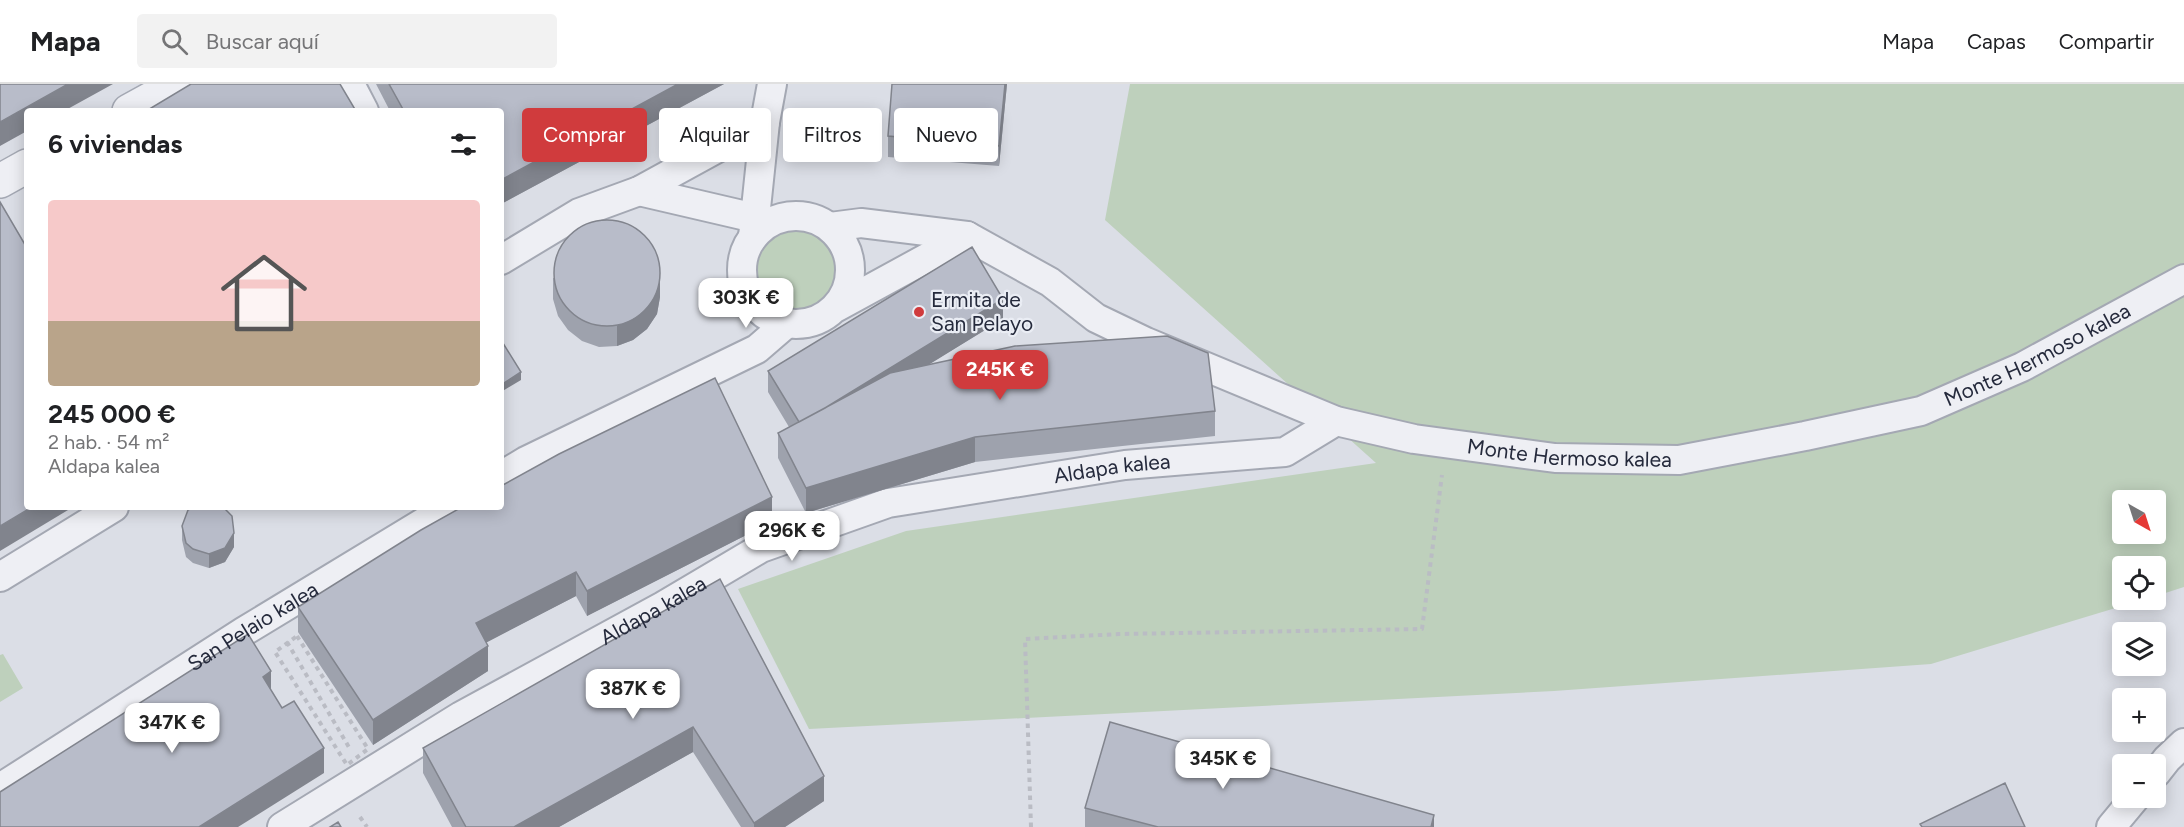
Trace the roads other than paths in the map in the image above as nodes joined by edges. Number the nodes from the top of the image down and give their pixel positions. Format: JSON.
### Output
{"nodes":[{"id":1,"x":178,"y":84,"type":"edge"},
{"id":2,"x":350,"y":84,"type":"edge"},
{"id":3,"x":772,"y":84,"type":"edge"},
{"id":4,"x":134,"y":108,"type":"edge"},
{"id":5,"x":362,"y":108,"type":"edge"},
{"id":6,"x":768,"y":108,"type":"edge"},
{"id":7,"x":692,"y":162,"type":"edge"},
{"id":8,"x":761,"y":162,"type":"edge"},
{"id":9,"x":639,"y":191,"type":"junction"},
{"id":10,"x":754,"y":227,"type":"junction"},
{"id":11,"x":830,"y":227,"type":"junction"},
{"id":12,"x":967,"y":236,"type":"junction"},
{"id":13,"x":504,"y":258,"type":"edge"},
{"id":14,"x":2184,"y":279,"type":"edge"},
{"id":15,"x":837,"y":307,"type":"junction"},
{"id":16,"x":786,"y":324,"type":"junction"},
{"id":17,"x":1336,"y":421,"type":"junction"},
{"id":18,"x":504,"y":474,"type":"edge"},
{"id":19,"x":109,"y":510,"type":"edge"},
{"id":20,"x":444,"y":510,"type":"edge"},
{"id":21,"x":0,"y":577,"type":"edge"},
{"id":22,"x":2184,"y":743,"type":"edge"},
{"id":23,"x":2166,"y":760,"type":"edge"},
{"id":24,"x":0,"y":788,"type":"edge"},
{"id":25,"x":2127,"y":808,"type":"edge"},
{"id":26,"x":282,"y":827,"type":"edge"},
{"id":27,"x":2111,"y":827,"type":"edge"}],
"edges":[{"from":1,"to":4,"type":"street"},
{"from":2,"to":5,"type":"street"},
{"from":3,"to":6,"type":"street"},
{"from":7,"to":9,"type":"street"},
{"from":8,"to":10,"type":"street"},
{"from":9,"to":10,"type":"street"},
{"from":9,"to":13,"type":"street"},
{"from":10,"to":11,"type":"street"},
{"from":10,"to":16,"type":"street"},
{"from":11,"to":12,"type":"street","name":"Monte Hermoso kalea"},
{"from":11,"to":15,"type":"street"},
{"from":12,"to":15,"type":"street"},
{"from":12,"to":17,"type":"street","name":"Monte Hermoso kalea"},
{"from":14,"to":17,"type":"street","name":"Monte Hermoso kalea"},
{"from":15,"to":16,"type":"street"},
{"from":16,"to":18,"type":"street"},
{"from":17,"to":26,"type":"street","name":"Aldapa kalea"},
{"from":19,"to":21,"type":"street"},
{"from":20,"to":24,"type":"street","name":"San Pelaio kalea"},
{"from":22,"to":23,"type":"street"},
{"from":25,"to":27,"type":"street"}]}
